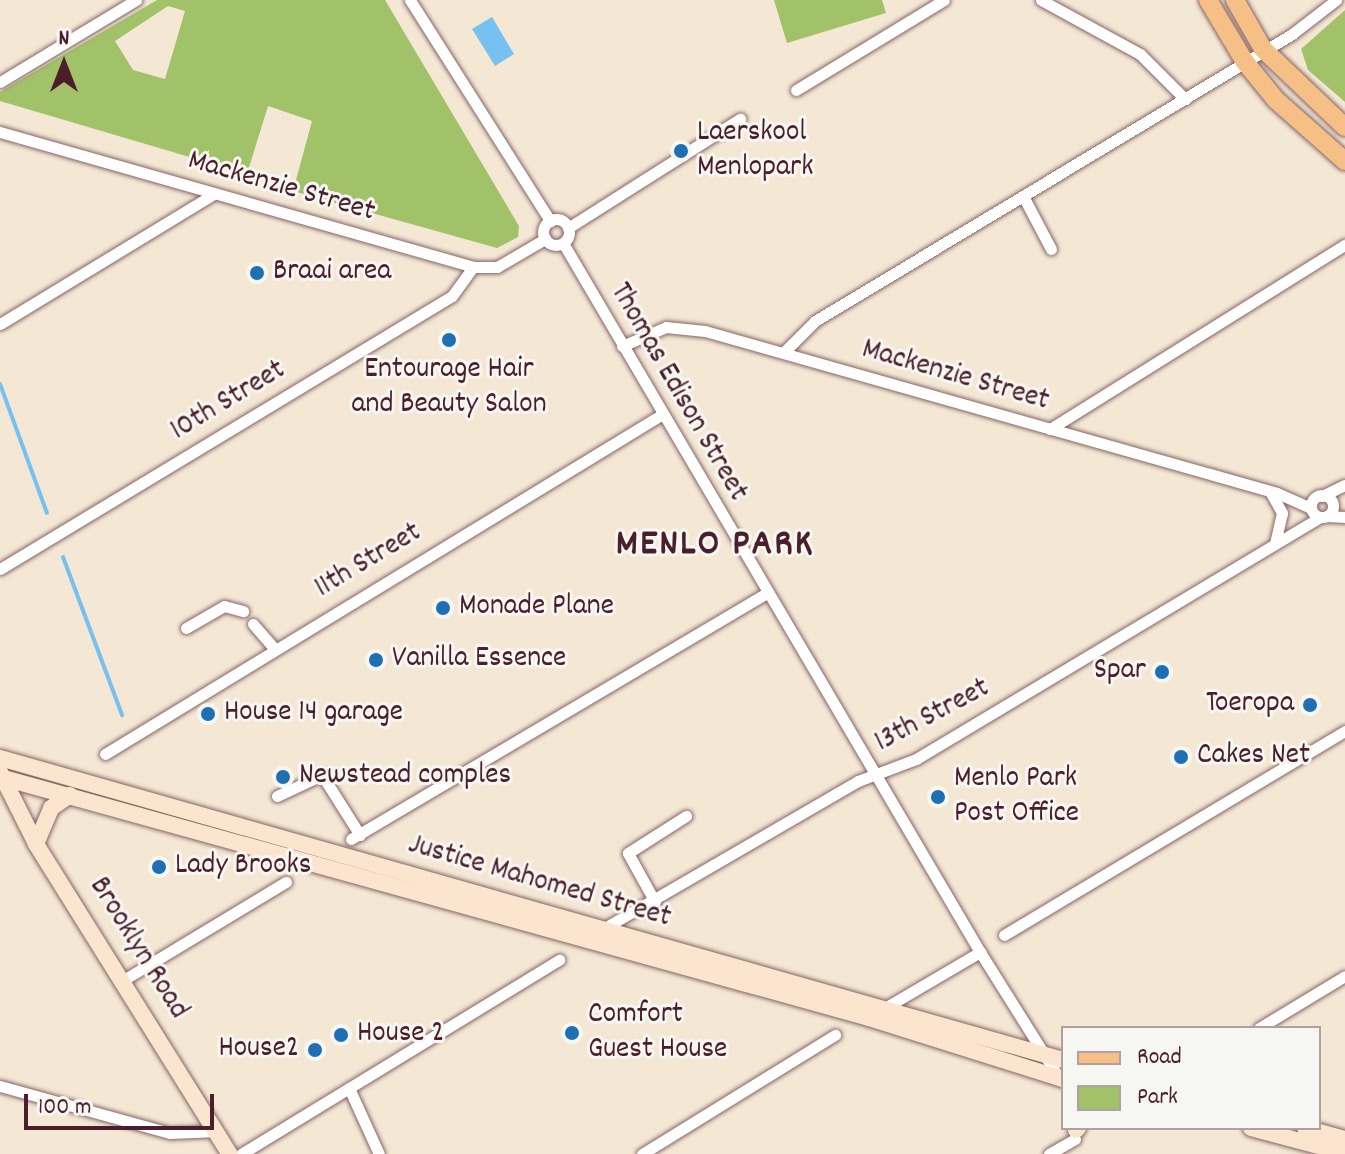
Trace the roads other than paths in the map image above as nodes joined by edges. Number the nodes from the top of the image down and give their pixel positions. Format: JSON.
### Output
{"nodes":[{"id":1,"x":136,"y":0,"type":"edge"},
{"id":2,"x":410,"y":0,"type":"edge"},
{"id":3,"x":944,"y":0,"type":"edge"},
{"id":4,"x":1041,"y":0,"type":"edge"},
{"id":5,"x":1208,"y":0,"type":"edge"},
{"id":6,"x":1235,"y":0,"type":"edge"},
{"id":7,"x":1336,"y":0,"type":"edge"},
{"id":8,"x":1263,"y":49,"type":"junction"},
{"id":9,"x":1245,"y":62,"type":"junction"},
{"id":10,"x":0,"y":82,"type":"edge"},
{"id":11,"x":796,"y":90,"type":"dead end"},
{"id":12,"x":1185,"y":99,"type":"junction"},
{"id":13,"x":740,"y":119,"type":"dead end"},
{"id":14,"x":1345,"y":127,"type":"edge"},
{"id":15,"x":0,"y":132,"type":"edge"},
{"id":16,"x":1345,"y":161,"type":"edge"},
{"id":17,"x":212,"y":195,"type":"junction"},
{"id":18,"x":1023,"y":196,"type":"junction"},
{"id":19,"x":550,"y":221,"type":"junction"},
{"id":20,"x":568,"y":228,"type":"junction"},
{"id":21,"x":545,"y":239,"type":"junction"},
{"id":22,"x":563,"y":243,"type":"junction"},
{"id":23,"x":1345,"y":245,"type":"edge"},
{"id":24,"x":1051,"y":249,"type":"dead end"},
{"id":25,"x":473,"y":267,"type":"junction"},
{"id":26,"x":0,"y":324,"type":"edge"},
{"id":27,"x":622,"y":346,"type":"junction"},
{"id":28,"x":785,"y":351,"type":"junction"},
{"id":29,"x":661,"y":415,"type":"junction"},
{"id":30,"x":1050,"y":429,"type":"junction"},
{"id":31,"x":1345,"y":488,"type":"edge"},
{"id":32,"x":1273,"y":492,"type":"junction"},
{"id":33,"x":1321,"y":506,"type":"junction"},
{"id":34,"x":1345,"y":509,"type":"edge"},
{"id":35,"x":1345,"y":517,"type":"edge"},
{"id":36,"x":1280,"y":540,"type":"junction"},
{"id":37,"x":0,"y":569,"type":"edge"},
{"id":38,"x":767,"y":593,"type":"junction"},
{"id":39,"x":243,"y":611,"type":"dead end"},
{"id":40,"x":253,"y":624,"type":"dead end"},
{"id":41,"x":186,"y":628,"type":"dead end"},
{"id":42,"x":274,"y":648,"type":"junction"},
{"id":43,"x":1345,"y":731,"type":"edge"},
{"id":44,"x":105,"y":754,"type":"dead end"},
{"id":45,"x":0,"y":758,"type":"edge"},
{"id":46,"x":878,"y":774,"type":"junction"},
{"id":47,"x":1,"y":776,"type":"edge"},
{"id":48,"x":70,"y":795,"type":"junction"},
{"id":49,"x":277,"y":796,"type":"dead end"},
{"id":50,"x":686,"y":816,"type":"dead end"},
{"id":51,"x":36,"y":844,"type":"junction"},
{"id":52,"x":286,"y":882,"type":"dead end"},
{"id":53,"x":655,"y":902,"type":"junction"},
{"id":54,"x":600,"y":931,"type":"junction"},
{"id":55,"x":1004,"y":935,"type":"dead end"},
{"id":56,"x":980,"y":952,"type":"junction"},
{"id":57,"x":559,"y":960,"type":"dead end"},
{"id":58,"x":1345,"y":976,"type":"edge"},
{"id":59,"x":125,"y":979,"type":"junction"},
{"id":60,"x":883,"y":1009,"type":"junction"},
{"id":61,"x":1262,"y":1026,"type":"edge"},
{"id":62,"x":835,"y":1035,"type":"dead end"},
{"id":63,"x":1057,"y":1059,"type":"edge"},
{"id":64,"x":1061,"y":1080,"type":"edge"},
{"id":65,"x":0,"y":1086,"type":"edge"},
{"id":66,"x":349,"y":1088,"type":"junction"},
{"id":67,"x":1259,"y":1130,"type":"edge"},
{"id":68,"x":1312,"y":1130,"type":"edge"},
{"id":69,"x":217,"y":1131,"type":"junction"},
{"id":70,"x":1076,"y":1131,"type":"edge"},
{"id":71,"x":1345,"y":1139,"type":"edge"},
{"id":72,"x":1345,"y":1153,"type":"edge"},
{"id":73,"x":230,"y":1154,"type":"edge"},
{"id":74,"x":241,"y":1154,"type":"edge"},
{"id":75,"x":379,"y":1154,"type":"edge"},
{"id":76,"x":642,"y":1154,"type":"edge"},
{"id":77,"x":1049,"y":1154,"type":"edge"},
{"id":78,"x":1071,"y":1154,"type":"edge"}],
"edges":[{"from":1,"to":10,"type":"street"},
{"from":2,"to":19,"type":"street"},
{"from":3,"to":11,"type":"street"},
{"from":4,"to":12,"type":"street"},
{"from":5,"to":9,"type":"main road"},
{"from":6,"to":8,"type":"main road"},
{"from":7,"to":8,"type":"street"},
{"from":8,"to":9,"type":"street"},
{"from":8,"to":14,"type":"main road"},
{"from":9,"to":12,"type":"street"},
{"from":9,"to":16,"type":"main road"},
{"from":12,"to":18,"type":"street"},
{"from":13,"to":20,"type":"street"},
{"from":15,"to":17,"type":"street","name":"Mackenzie Street"},
{"from":17,"to":25,"type":"street","name":"Mackenzie Street"},
{"from":17,"to":26,"type":"street"},
{"from":18,"to":24,"type":"street"},
{"from":18,"to":28,"type":"street"},
{"from":19,"to":20,"type":"street"},
{"from":19,"to":21,"type":"street"},
{"from":20,"to":22,"type":"street"},
{"from":21,"to":22,"type":"street"},
{"from":21,"to":25,"type":"street","name":"Mackenzie Street"},
{"from":22,"to":27,"type":"street","name":"Thomas Edison Street"},
{"from":23,"to":30,"type":"street"},
{"from":25,"to":37,"type":"street","name":"10th Street"},
{"from":27,"to":28,"type":"street","name":"Mackenzie Street"},
{"from":27,"to":29,"type":"street","name":"Thomas Edison Street"},
{"from":28,"to":30,"type":"street","name":"Mackenzie Street"},
{"from":29,"to":38,"type":"street","name":"Thomas Edison Street"},
{"from":29,"to":42,"type":"street","name":"11th Street"},
{"from":30,"to":32,"type":"street","name":"Mackenzie Street"},
{"from":31,"to":33,"type":"street","name":"13th Street"},
{"from":32,"to":33,"type":"street","name":"Mackenzie Street"},
{"from":32,"to":36,"type":"street"},
{"from":33,"to":34,"type":"street","name":"Mackenzie Street"},
{"from":33,"to":35,"type":"street","name":"Mackenzie Street"},
{"from":33,"to":36,"type":"street","name":"13th Street"},
{"from":36,"to":46,"type":"street","name":"13th Street"},
{"from":38,"to":46,"type":"street","name":"Thomas Edison Street"},
{"from":38,"to":49,"type":"street"},
{"from":39,"to":41,"type":"street"},
{"from":40,"to":42,"type":"street"},
{"from":42,"to":44,"type":"street","name":"11th Street"},
{"from":43,"to":55,"type":"street"},
{"from":45,"to":54,"type":"main road","name":"Justice Mahomed Street"},
{"from":46,"to":53,"type":"street","name":"13th Street"},
{"from":46,"to":56,"type":"street","name":"Thomas Edison Street"},
{"from":47,"to":48,"type":"main road","name":"Justice Mahomed Street"},
{"from":47,"to":51,"type":"main road","name":"Brooklyn Road"},
{"from":48,"to":51,"type":"main road"},
{"from":48,"to":64,"type":"main road","name":"Justice Mahomed Street"},
{"from":50,"to":53,"type":"street"},
{"from":51,"to":59,"type":"main road","name":"Brooklyn Road"},
{"from":52,"to":59,"type":"street"},
{"from":53,"to":54,"type":"street","name":"13th Street"},
{"from":54,"to":60,"type":"main road","name":"Justice Mahomed Street"},
{"from":56,"to":60,"type":"street"},
{"from":56,"to":63,"type":"street","name":"Thomas Edison Street"},
{"from":57,"to":66,"type":"street"},
{"from":58,"to":61,"type":"street"},
{"from":59,"to":69,"type":"main road","name":"Brooklyn Road"},
{"from":60,"to":63,"type":"main road","name":"Justice Mahomed Street"},
{"from":62,"to":76,"type":"street"},
{"from":65,"to":69,"type":"street"},
{"from":66,"to":74,"type":"street"},
{"from":66,"to":75,"type":"street"},
{"from":67,"to":72,"type":"main road"},
{"from":68,"to":71,"type":"main road"},
{"from":69,"to":73,"type":"main road","name":"Brooklyn Road"},
{"from":70,"to":77,"type":"street"},
{"from":70,"to":78,"type":"street"}]}
